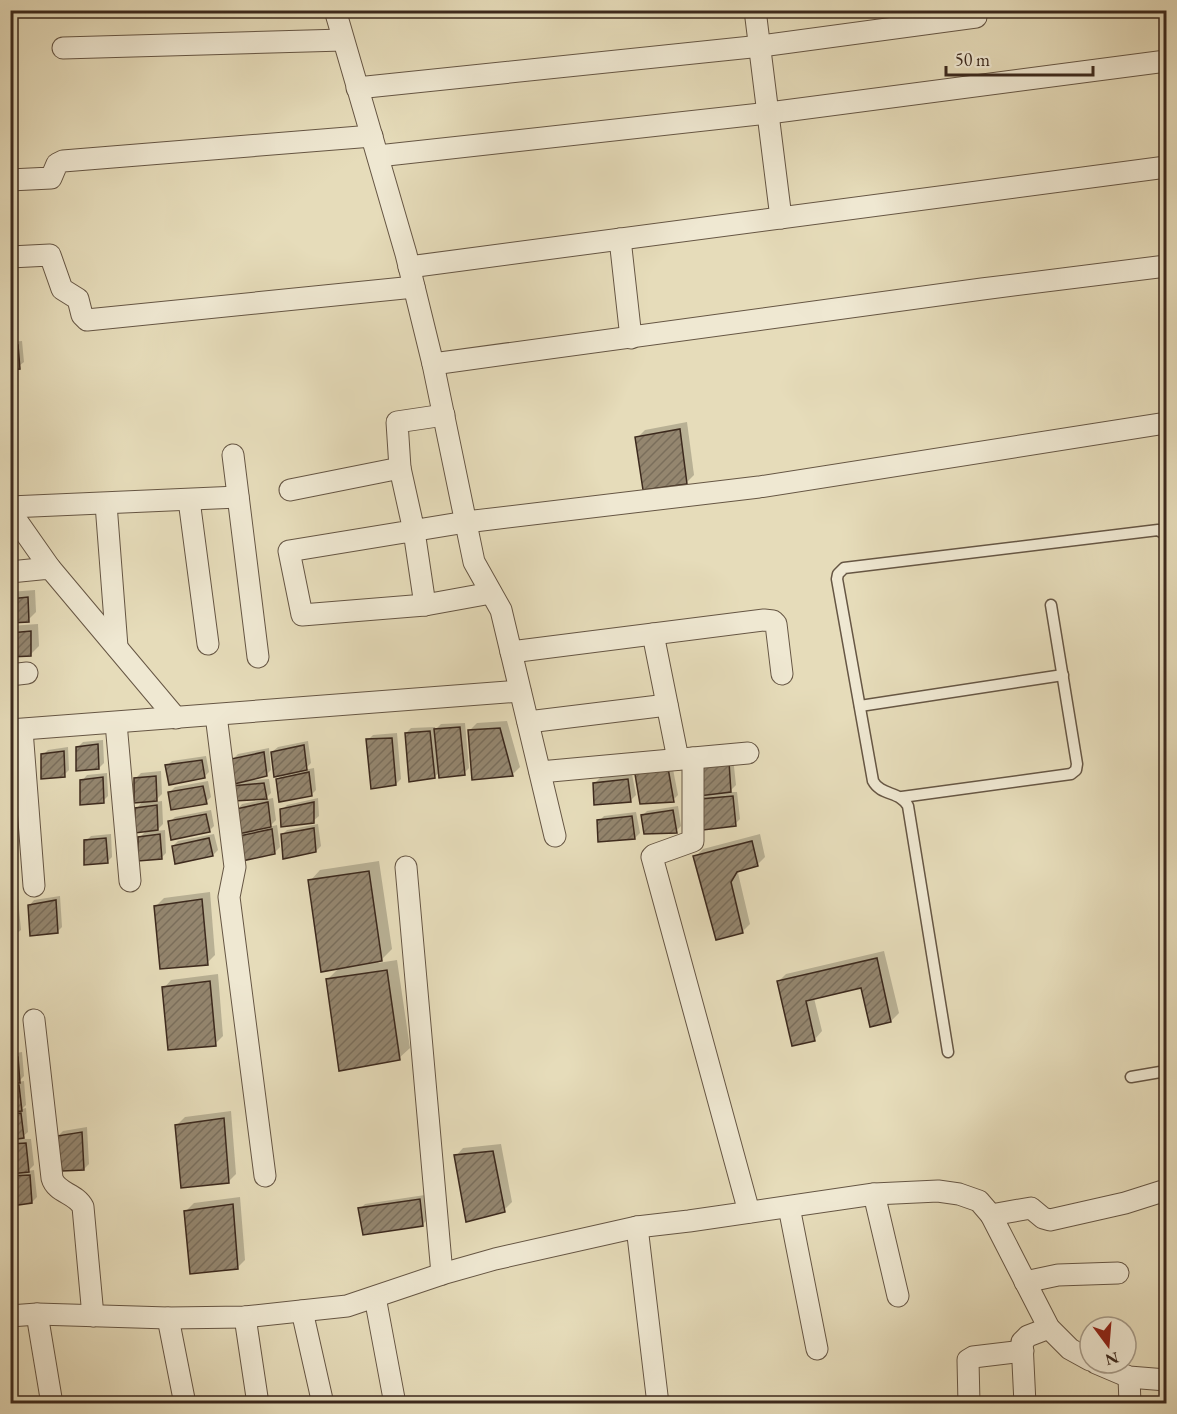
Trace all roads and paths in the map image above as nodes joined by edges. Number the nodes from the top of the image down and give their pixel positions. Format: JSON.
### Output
{"nodes":[{"id":1,"x":335,"y":10,"type":"edge"},
{"id":2,"x":755,"y":10,"type":"edge"},
{"id":3,"x":976,"y":17,"type":"dead end"},
{"id":4,"x":343,"y":40,"type":"junction"},
{"id":5,"x":760,"y":46,"type":"junction"},
{"id":6,"x":63,"y":48,"type":"dead end"},
{"id":7,"x":1167,"y":61,"type":"edge"},
{"id":8,"x":357,"y":88,"type":"junction"},
{"id":9,"x":769,"y":113,"type":"junction"},
{"id":10,"x":375,"y":146,"type":"junction"},
{"id":11,"x":1167,"y":167,"type":"edge"},
{"id":12,"x":10,"y":180,"type":"edge"},
{"id":13,"x":781,"y":218,"type":"junction"},
{"id":14,"x":620,"y":239,"type":"junction"},
{"id":15,"x":10,"y":257,"type":"edge"},
{"id":16,"x":1167,"y":266,"type":"edge"},
{"id":17,"x":412,"y":277,"type":"junction"},
{"id":18,"x":631,"y":338,"type":"junction"},
{"id":19,"x":434,"y":364,"type":"junction"},
{"id":20,"x":444,"y":415,"type":"junction"},
{"id":21,"x":1167,"y":423,"type":"edge"},
{"id":22,"x":233,"y":455,"type":"dead end"},
{"id":23,"x":400,"y":468,"type":"junction"},
{"id":24,"x":290,"y":490,"type":"dead end"},
{"id":25,"x":238,"y":497,"type":"junction"},
{"id":26,"x":189,"y":500,"type":"junction"},
{"id":27,"x":106,"y":504,"type":"junction"},
{"id":28,"x":10,"y":509,"type":"edge"},
{"id":29,"x":466,"y":522,"type":"junction"},
{"id":30,"x":414,"y":531,"type":"junction"},
{"id":31,"x":1167,"y":535,"type":"edge"},
{"id":32,"x":50,"y":568,"type":"junction"},
{"id":33,"x":10,"y":572,"type":"edge"},
{"id":34,"x":491,"y":593,"type":"junction"},
{"id":35,"x":424,"y":605,"type":"junction"},
{"id":36,"x":1052,"y":605,"type":"dead end"},
{"id":37,"x":653,"y":634,"type":"junction"},
{"id":38,"x":208,"y":644,"type":"dead end"},
{"id":39,"x":117,"y":647,"type":"junction"},
{"id":40,"x":511,"y":652,"type":"junction"},
{"id":41,"x":258,"y":657,"type":"dead end"},
{"id":42,"x":783,"y":674,"type":"dead end"},
{"id":43,"x":1063,"y":675,"type":"junction"},
{"id":44,"x":520,"y":691,"type":"junction"},
{"id":45,"x":667,"y":705,"type":"junction"},
{"id":46,"x":860,"y":706,"type":"junction"},
{"id":47,"x":216,"y":715,"type":"junction"},
{"id":48,"x":176,"y":718,"type":"junction"},
{"id":49,"x":528,"y":722,"type":"junction"},
{"id":50,"x":116,"y":723,"type":"junction"},
{"id":51,"x":16,"y":730,"type":"edge"},
{"id":52,"x":748,"y":753,"type":"dead end"},
{"id":53,"x":686,"y":759,"type":"junction"},
{"id":54,"x":540,"y":772,"type":"junction"},
{"id":55,"x":902,"y":797,"type":"junction"},
{"id":56,"x":555,"y":836,"type":"dead end"},
{"id":57,"x":406,"y":867,"type":"dead end"},
{"id":58,"x":130,"y":881,"type":"dead end"},
{"id":59,"x":34,"y":886,"type":"dead end"},
{"id":60,"x":34,"y":1020,"type":"dead end"},
{"id":61,"x":948,"y":1052,"type":"dead end"},
{"id":62,"x":1167,"y":1071,"type":"edge"},
{"id":63,"x":1131,"y":1077,"type":"dead end"},
{"id":64,"x":265,"y":1176,"type":"dead end"},
{"id":65,"x":1167,"y":1190,"type":"edge"},
{"id":66,"x":874,"y":1194,"type":"junction"},
{"id":67,"x":789,"y":1207,"type":"junction"},
{"id":68,"x":749,"y":1212,"type":"junction"},
{"id":69,"x":990,"y":1215,"type":"junction"},
{"id":70,"x":637,"y":1227,"type":"junction"},
{"id":71,"x":1118,"y":1273,"type":"dead end"},
{"id":72,"x":442,"y":1274,"type":"junction"},
{"id":73,"x":1025,"y":1282,"type":"junction"},
{"id":74,"x":898,"y":1296,"type":"dead end"},
{"id":75,"x":375,"y":1297,"type":"junction"},
{"id":76,"x":302,"y":1311,"type":"junction"},
{"id":77,"x":38,"y":1314,"type":"junction"},
{"id":78,"x":10,"y":1316,"type":"edge"},
{"id":79,"x":93,"y":1316,"type":"junction"},
{"id":80,"x":245,"y":1317,"type":"junction"},
{"id":81,"x":168,"y":1318,"type":"junction"},
{"id":82,"x":1049,"y":1328,"type":"junction"},
{"id":83,"x":818,"y":1349,"type":"dead end"},
{"id":84,"x":1023,"y":1351,"type":"junction"},
{"id":85,"x":1078,"y":1353,"type":"edge"},
{"id":86,"x":1124,"y":1375,"type":"edge"},
{"id":87,"x":1129,"y":1377,"type":"junction"},
{"id":88,"x":1167,"y":1380,"type":"edge"},
{"id":89,"x":52,"y":1404,"type":"edge"},
{"id":90,"x":185,"y":1404,"type":"edge"},
{"id":91,"x":258,"y":1404,"type":"edge"},
{"id":92,"x":322,"y":1404,"type":"edge"},
{"id":93,"x":395,"y":1404,"type":"edge"},
{"id":94,"x":658,"y":1404,"type":"edge"},
{"id":95,"x":969,"y":1404,"type":"edge"},
{"id":96,"x":1025,"y":1404,"type":"edge"},
{"id":97,"x":1131,"y":1404,"type":"edge"}],
"edges":[{"from":1,"to":4,"type":"street"},
{"from":2,"to":5,"type":"street"},
{"from":3,"to":5,"type":"street"},
{"from":4,"to":6,"type":"street"},
{"from":4,"to":8,"type":"street"},
{"from":5,"to":8,"type":"street"},
{"from":5,"to":9,"type":"street"},
{"from":7,"to":9,"type":"street"},
{"from":8,"to":10,"type":"street"},
{"from":9,"to":10,"type":"street"},
{"from":9,"to":13,"type":"street"},
{"from":10,"to":12,"type":"street"},
{"from":10,"to":17,"type":"street"},
{"from":11,"to":13,"type":"street"},
{"from":13,"to":14,"type":"street"},
{"from":14,"to":17,"type":"street"},
{"from":14,"to":18,"type":"street"},
{"from":15,"to":17,"type":"street"},
{"from":16,"to":18,"type":"street"},
{"from":17,"to":19,"type":"street"},
{"from":18,"to":19,"type":"street"},
{"from":19,"to":20,"type":"street"},
{"from":20,"to":23,"type":"street"},
{"from":20,"to":29,"type":"street"},
{"from":21,"to":29,"type":"street"},
{"from":22,"to":25,"type":"street"},
{"from":23,"to":24,"type":"street"},
{"from":23,"to":30,"type":"street"},
{"from":25,"to":26,"type":"street"},
{"from":25,"to":41,"type":"street"},
{"from":26,"to":27,"type":"street"},
{"from":26,"to":38,"type":"street"},
{"from":27,"to":28,"type":"street"},
{"from":27,"to":39,"type":"street"},
{"from":28,"to":32,"type":"street"},
{"from":29,"to":30,"type":"street"},
{"from":29,"to":34,"type":"street"},
{"from":30,"to":35,"type":"street"},
{"from":30,"to":35,"type":"street"},
{"from":31,"to":46,"type":"lane"},
{"from":32,"to":33,"type":"street"},
{"from":32,"to":39,"type":"street"},
{"from":34,"to":35,"type":"street"},
{"from":34,"to":40,"type":"street"},
{"from":36,"to":43,"type":"lane"},
{"from":37,"to":40,"type":"street"},
{"from":37,"to":42,"type":"street"},
{"from":37,"to":45,"type":"street"},
{"from":39,"to":48,"type":"street"},
{"from":40,"to":44,"type":"street"},
{"from":43,"to":46,"type":"lane"},
{"from":43,"to":55,"type":"lane"},
{"from":44,"to":47,"type":"street"},
{"from":44,"to":49,"type":"street"},
{"from":45,"to":49,"type":"street"},
{"from":45,"to":53,"type":"street"},
{"from":46,"to":55,"type":"lane"},
{"from":47,"to":48,"type":"street"},
{"from":47,"to":64,"type":"street"},
{"from":48,"to":50,"type":"street"},
{"from":49,"to":54,"type":"street"},
{"from":50,"to":51,"type":"street"},
{"from":50,"to":58,"type":"street"},
{"from":51,"to":59,"type":"street"},
{"from":52,"to":53,"type":"street"},
{"from":53,"to":54,"type":"street"},
{"from":53,"to":68,"type":"street"},
{"from":54,"to":56,"type":"street"},
{"from":55,"to":61,"type":"lane"},
{"from":57,"to":72,"type":"street"},
{"from":60,"to":79,"type":"street"},
{"from":62,"to":63,"type":"lane"},
{"from":65,"to":69,"type":"street"},
{"from":66,"to":67,"type":"street"},
{"from":66,"to":69,"type":"street"},
{"from":66,"to":74,"type":"street"},
{"from":67,"to":68,"type":"street"},
{"from":67,"to":83,"type":"street"},
{"from":68,"to":70,"type":"street"},
{"from":69,"to":73,"type":"street"},
{"from":70,"to":72,"type":"street"},
{"from":70,"to":94,"type":"street"},
{"from":71,"to":73,"type":"street"},
{"from":72,"to":75,"type":"street"},
{"from":73,"to":82,"type":"street"},
{"from":75,"to":76,"type":"street"},
{"from":75,"to":93,"type":"street"},
{"from":76,"to":80,"type":"street"},
{"from":76,"to":92,"type":"street"},
{"from":77,"to":78,"type":"street"},
{"from":77,"to":79,"type":"street"},
{"from":77,"to":89,"type":"street"},
{"from":79,"to":81,"type":"street"},
{"from":80,"to":81,"type":"street"},
{"from":80,"to":91,"type":"street"},
{"from":81,"to":90,"type":"street"},
{"from":82,"to":84,"type":"street"},
{"from":82,"to":85,"type":"street"},
{"from":84,"to":95,"type":"street"},
{"from":84,"to":96,"type":"street"},
{"from":86,"to":87,"type":"street"},
{"from":87,"to":88,"type":"street"},
{"from":87,"to":97,"type":"street"}]}
